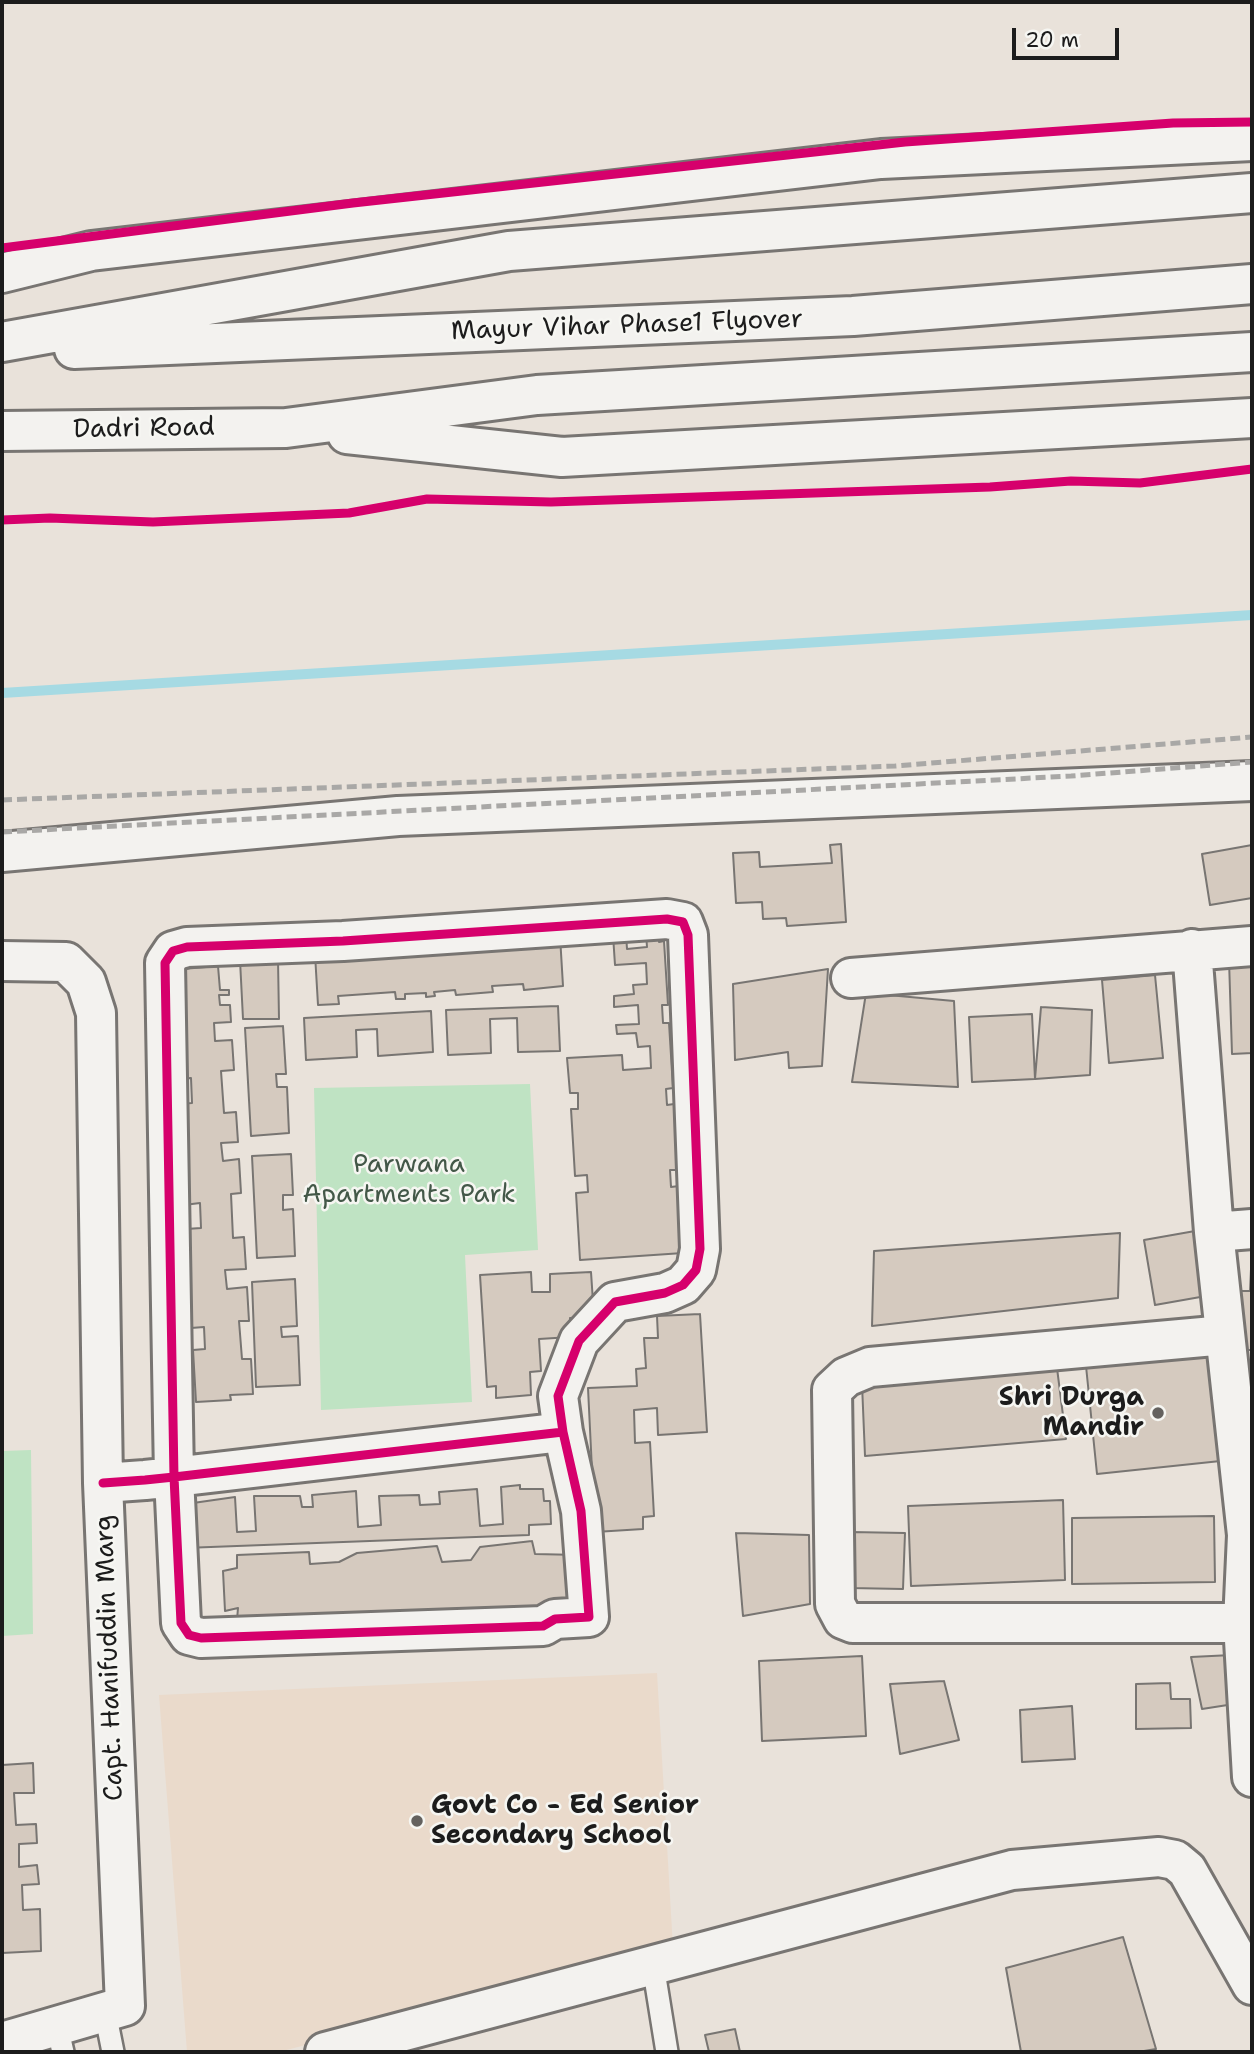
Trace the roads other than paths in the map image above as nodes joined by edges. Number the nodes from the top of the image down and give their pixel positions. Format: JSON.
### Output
{"nodes":[{"id":1,"x":1252,"y":141,"type":"edge"},
{"id":2,"x":1252,"y":193,"type":"edge"},
{"id":3,"x":2,"y":274,"type":"edge"},
{"id":4,"x":1252,"y":284,"type":"edge"},
{"id":5,"x":2,"y":342,"type":"edge"},
{"id":6,"x":2,"y":352,"type":"edge"},
{"id":7,"x":1252,"y":352,"type":"edge"},
{"id":8,"x":1252,"y":418,"type":"edge"},
{"id":9,"x":286,"y":428,"type":"junction"},
{"id":10,"x":2,"y":431,"type":"edge"},
{"id":11,"x":1252,"y":781,"type":"edge"},
{"id":12,"x":2,"y":852,"type":"edge"},
{"id":13,"x":1252,"y":946,"type":"edge"},
{"id":14,"x":1192,"y":949,"type":"junction"},
{"id":15,"x":2,"y":961,"type":"edge"},
{"id":16,"x":851,"y":978,"type":"dead end"},
{"id":17,"x":1252,"y":1229,"type":"edge"},
{"id":18,"x":1214,"y":1232,"type":"junction"},
{"id":19,"x":1225,"y":1335,"type":"junction"},
{"id":20,"x":564,"y":1432,"type":"junction"},
{"id":21,"x":174,"y":1477,"type":"junction"},
{"id":22,"x":103,"y":1483,"type":"junction"},
{"id":23,"x":1250,"y":1535,"type":"edge"},
{"id":24,"x":1243,"y":1623,"type":"junction"},
{"id":25,"x":1252,"y":1777,"type":"edge"},
{"id":26,"x":653,"y":1965,"type":"junction"},
{"id":27,"x":1252,"y":1984,"type":"edge"},
{"id":28,"x":105,"y":2012,"type":"junction"},
{"id":29,"x":60,"y":2039,"type":"edge"},
{"id":30,"x":2,"y":2042,"type":"edge"},
{"id":31,"x":113,"y":2052,"type":"edge"},
{"id":32,"x":326,"y":2052,"type":"edge"},
{"id":33,"x":667,"y":2052,"type":"edge"}],
"edges":[{"from":1,"to":3,"type":"main road"},
{"from":2,"to":5,"type":"main road"},
{"from":4,"to":6,"type":"main road","name":"Mayur Vihar Phase1 Flyover"},
{"from":7,"to":9,"type":"main road"},
{"from":8,"to":9,"type":"main road"},
{"from":9,"to":10,"type":"main road","name":"Dadri Road"},
{"from":11,"to":12,"type":"main road"},
{"from":13,"to":14,"type":"main road"},
{"from":14,"to":16,"type":"main road"},
{"from":14,"to":18,"type":"main road"},
{"from":15,"to":22,"type":"main road","name":"Capt. Hanifuddin Marg"},
{"from":17,"to":18,"type":"main road"},
{"from":18,"to":19,"type":"main road"},
{"from":19,"to":23,"type":"main road"},
{"from":19,"to":24,"type":"main road"},
{"from":20,"to":21,"type":"main road"},
{"from":20,"to":21,"type":"main road"},
{"from":20,"to":21,"type":"main road"},
{"from":21,"to":22,"type":"main road"},
{"from":22,"to":28,"type":"main road","name":"Capt. Hanifuddin Marg"},
{"from":23,"to":24,"type":"main road"},
{"from":24,"to":25,"type":"main road"},
{"from":26,"to":27,"type":"main road"},
{"from":26,"to":32,"type":"main road"},
{"from":26,"to":33,"type":"lane"},
{"from":28,"to":29,"type":"main road","name":"Capt. Hanifuddin Marg"},
{"from":28,"to":31,"type":"lane"},
{"from":29,"to":30,"type":"main road","name":"Capt. Hanifuddin Marg"}]}
